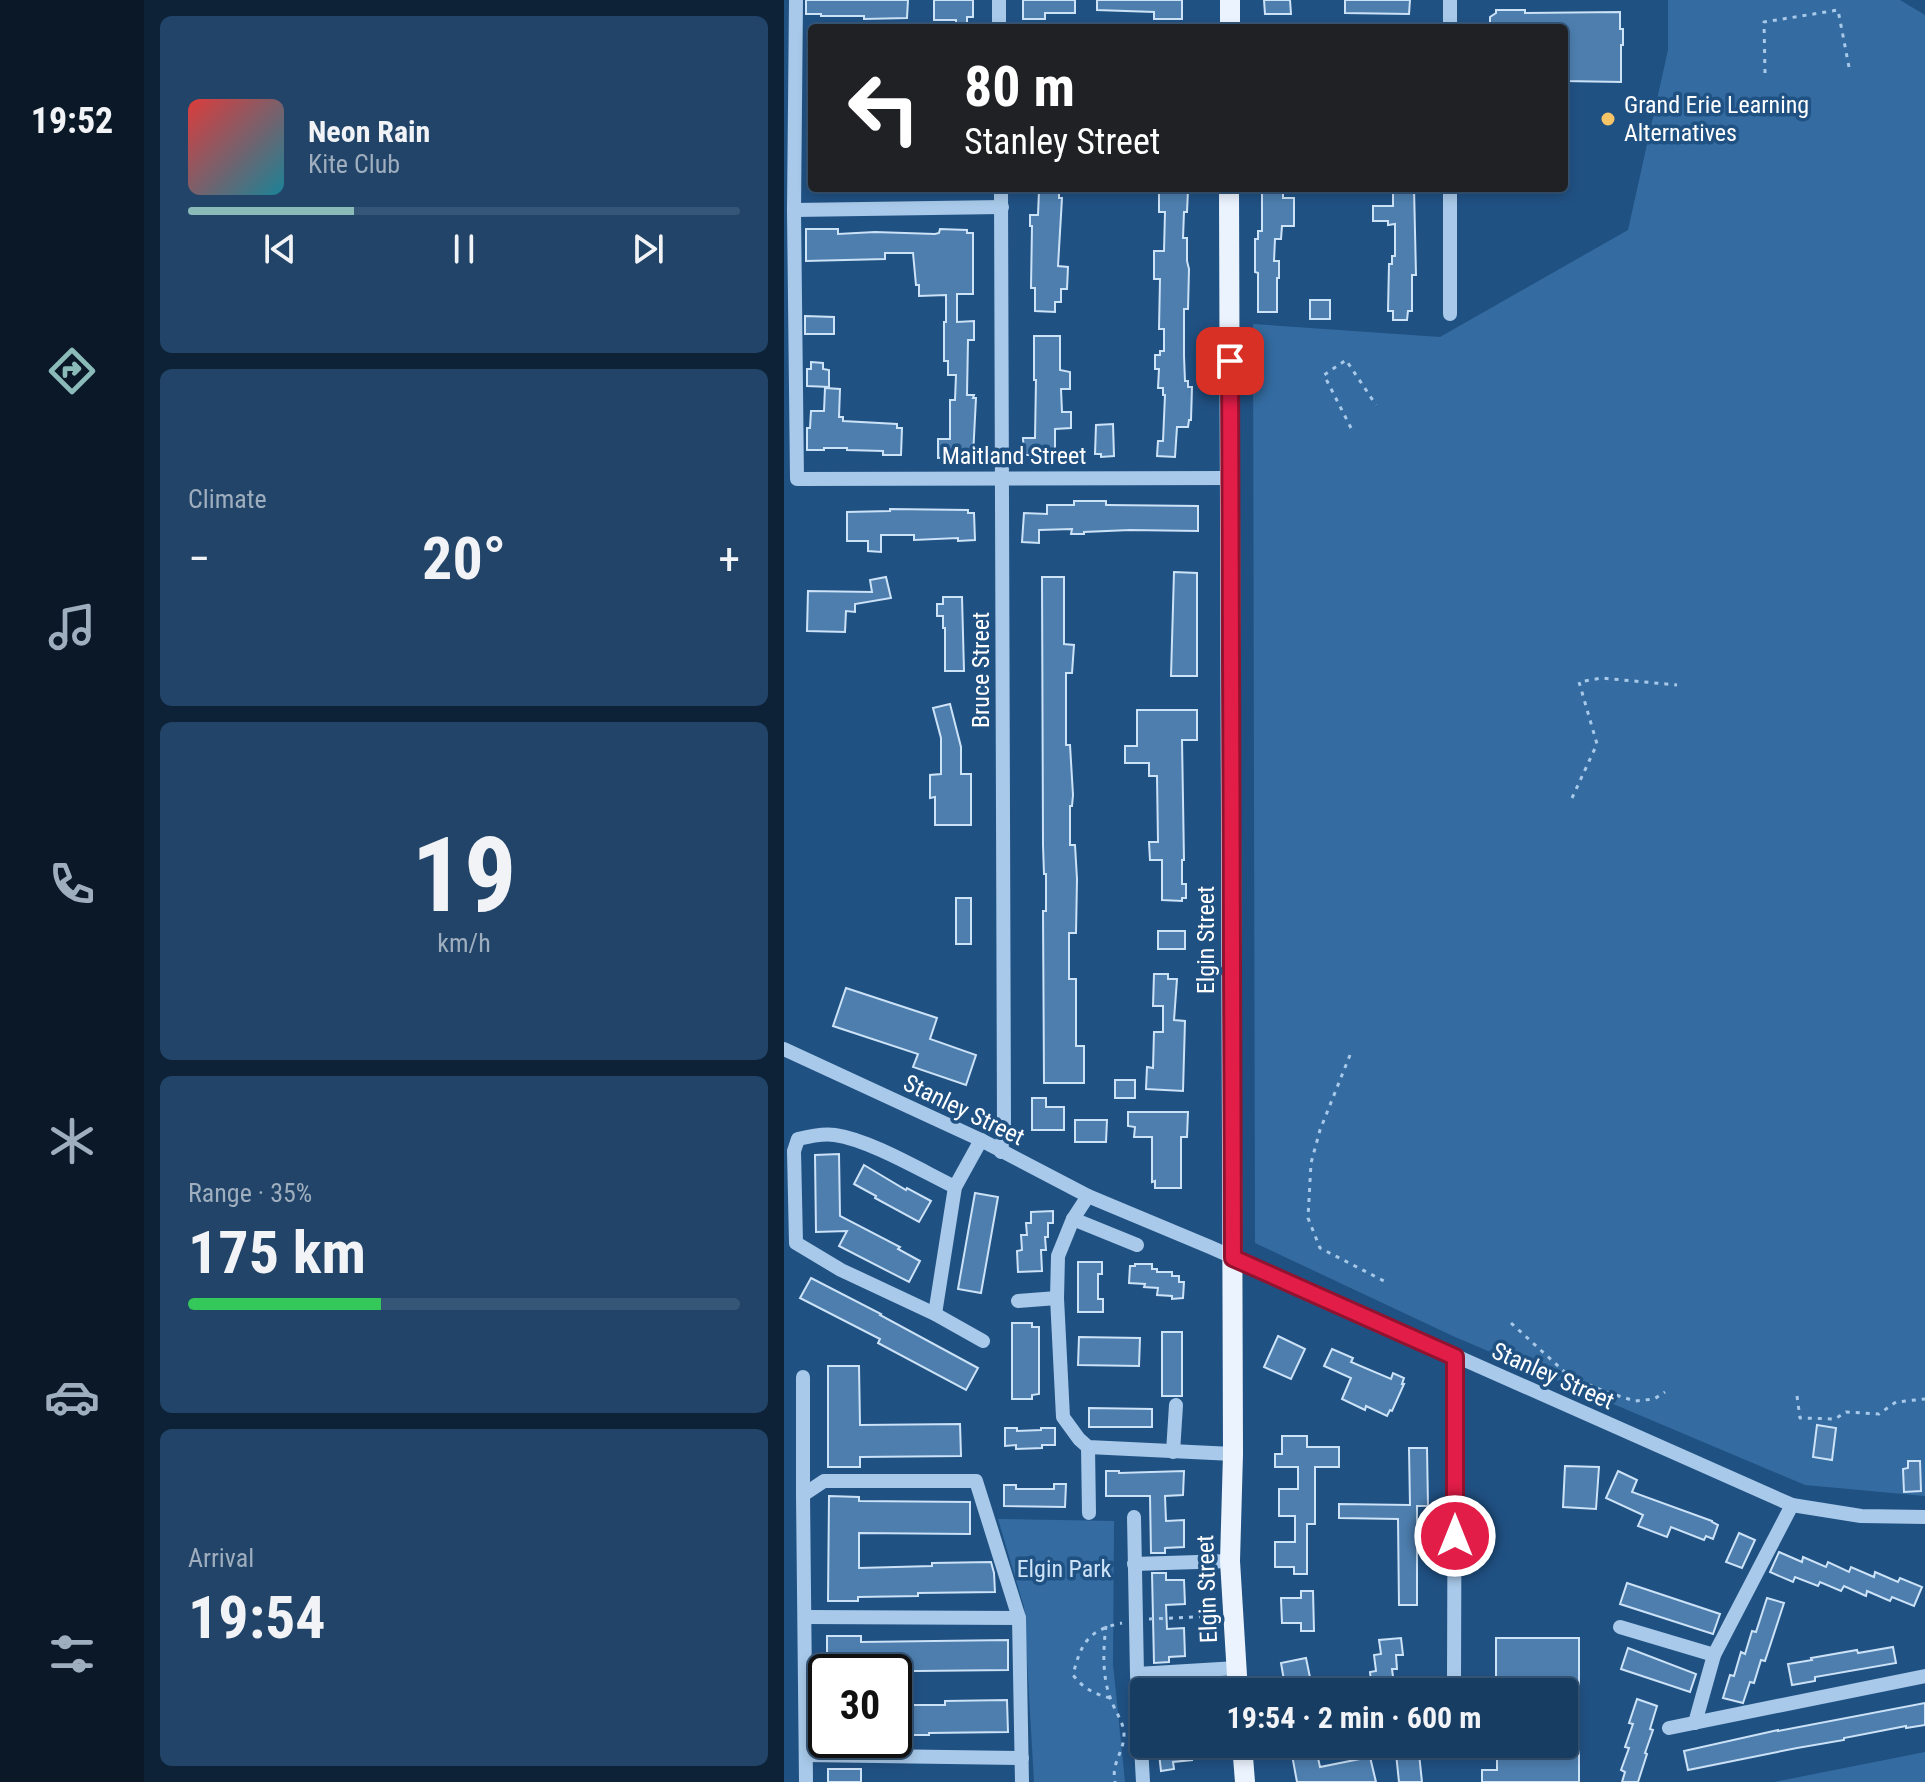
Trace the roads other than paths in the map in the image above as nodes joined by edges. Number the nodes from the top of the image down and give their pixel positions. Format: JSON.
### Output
{"nodes":[{"id":1,"x":796,"y":0,"type":"edge"},
{"id":2,"x":999,"y":0,"type":"edge"},
{"id":3,"x":1230,"y":0,"type":"edge"},
{"id":4,"x":1450,"y":0,"type":"edge"},
{"id":5,"x":999,"y":24,"type":"edge"},
{"id":6,"x":1230,"y":24,"type":"edge"},
{"id":7,"x":1450,"y":24,"type":"edge"},
{"id":8,"x":1001,"y":192,"type":"edge"},
{"id":9,"x":1229,"y":192,"type":"edge"},
{"id":10,"x":1450,"y":192,"type":"edge"},
{"id":11,"x":1002,"y":207,"type":"junction"},
{"id":12,"x":794,"y":210,"type":"junction"},
{"id":13,"x":1450,"y":314,"type":"dead end"},
{"id":14,"x":1003,"y":478,"type":"junction"},
{"id":15,"x":1231,"y":478,"type":"junction"},
{"id":16,"x":784,"y":1049,"type":"edge"},
{"id":17,"x":981,"y":1140,"type":"junction"},
{"id":18,"x":1001,"y":1152,"type":"junction"},
{"id":19,"x":955,"y":1187,"type":"junction"},
{"id":20,"x":1088,"y":1196,"type":"junction"},
{"id":21,"x":1073,"y":1219,"type":"junction"},
{"id":22,"x":1137,"y":1245,"type":"dead end"},
{"id":23,"x":1233,"y":1258,"type":"junction"},
{"id":24,"x":1057,"y":1298,"type":"junction"},
{"id":25,"x":1018,"y":1301,"type":"dead end"},
{"id":26,"x":935,"y":1314,"type":"junction"},
{"id":27,"x":983,"y":1341,"type":"dead end"},
{"id":28,"x":1455,"y":1357,"type":"junction"},
{"id":29,"x":803,"y":1377,"type":"dead end"},
{"id":30,"x":1176,"y":1405,"type":"dead end"},
{"id":31,"x":1088,"y":1447,"type":"junction"},
{"id":32,"x":1173,"y":1452,"type":"junction"},
{"id":33,"x":1233,"y":1454,"type":"junction"},
{"id":34,"x":803,"y":1495,"type":"junction"},
{"id":35,"x":1792,"y":1505,"type":"junction"},
{"id":36,"x":1089,"y":1513,"type":"dead end"},
{"id":37,"x":1134,"y":1517,"type":"dead end"},
{"id":38,"x":1925,"y":1517,"type":"edge"},
{"id":39,"x":1230,"y":1561,"type":"junction"},
{"id":40,"x":1134,"y":1564,"type":"junction"},
{"id":41,"x":805,"y":1617,"type":"junction"},
{"id":42,"x":1019,"y":1618,"type":"junction"},
{"id":43,"x":1620,"y":1627,"type":"dead end"},
{"id":44,"x":1714,"y":1655,"type":"junction"},
{"id":45,"x":1237,"y":1668,"type":"junction"},
{"id":46,"x":1137,"y":1674,"type":"junction"},
{"id":47,"x":1925,"y":1676,"type":"edge"},
{"id":48,"x":1237,"y":1678,"type":"edge"},
{"id":49,"x":1454,"y":1678,"type":"edge"},
{"id":50,"x":1695,"y":1723,"type":"junction"},
{"id":51,"x":1669,"y":1728,"type":"dead end"},
{"id":52,"x":806,"y":1755,"type":"junction"},
{"id":53,"x":1022,"y":1758,"type":"junction"},
{"id":54,"x":1243,"y":1758,"type":"edge"},
{"id":55,"x":806,"y":1782,"type":"edge"},
{"id":56,"x":1022,"y":1782,"type":"edge"},
{"id":57,"x":1143,"y":1782,"type":"edge"},
{"id":58,"x":1245,"y":1782,"type":"edge"}],
"edges":[{"from":1,"to":12,"type":"street"},
{"from":2,"to":5,"type":"street"},
{"from":3,"to":6,"type":"main road"},
{"from":4,"to":7,"type":"street"},
{"from":8,"to":11,"type":"street","name":"Bruce Street"},
{"from":9,"to":15,"type":"main road","name":"Elgin Street"},
{"from":10,"to":13,"type":"street"},
{"from":11,"to":12,"type":"street"},
{"from":11,"to":14,"type":"street","name":"Bruce Street"},
{"from":12,"to":14,"type":"street","name":"Maitland Street"},
{"from":14,"to":15,"type":"street","name":"Maitland Street"},
{"from":14,"to":18,"type":"street","name":"Bruce Street"},
{"from":15,"to":23,"type":"main road","name":"Elgin Street"},
{"from":16,"to":17,"type":"street","name":"Stanley Street"},
{"from":17,"to":18,"type":"street","name":"Stanley Street"},
{"from":17,"to":19,"type":"street"},
{"from":18,"to":20,"type":"street","name":"Stanley Street"},
{"from":19,"to":26,"type":"street"},
{"from":19,"to":26,"type":"street"},
{"from":20,"to":21,"type":"street"},
{"from":20,"to":23,"type":"street","name":"Stanley Street"},
{"from":21,"to":22,"type":"street"},
{"from":21,"to":24,"type":"street"},
{"from":23,"to":28,"type":"street","name":"Stanley Street"},
{"from":23,"to":33,"type":"main road","name":"Elgin Street"},
{"from":24,"to":25,"type":"street"},
{"from":24,"to":31,"type":"street"},
{"from":26,"to":27,"type":"street"},
{"from":28,"to":35,"type":"street","name":"Stanley Street"},
{"from":28,"to":49,"type":"street"},
{"from":29,"to":34,"type":"street"},
{"from":30,"to":32,"type":"street"},
{"from":31,"to":32,"type":"street"},
{"from":31,"to":36,"type":"street"},
{"from":32,"to":33,"type":"street"},
{"from":33,"to":39,"type":"main road","name":"Elgin Street"},
{"from":34,"to":41,"type":"street"},
{"from":34,"to":42,"type":"street"},
{"from":35,"to":38,"type":"street","name":"Stanley Street"},
{"from":35,"to":44,"type":"street"},
{"from":37,"to":40,"type":"street"},
{"from":39,"to":40,"type":"street"},
{"from":39,"to":45,"type":"main road","name":"Elgin Street"},
{"from":40,"to":46,"type":"street"},
{"from":41,"to":42,"type":"street"},
{"from":41,"to":52,"type":"street"},
{"from":42,"to":53,"type":"street"},
{"from":43,"to":44,"type":"street"},
{"from":44,"to":50,"type":"street"},
{"from":45,"to":46,"type":"street"},
{"from":45,"to":48,"type":"main road","name":"Elgin Street"},
{"from":46,"to":57,"type":"street"},
{"from":47,"to":50,"type":"street"},
{"from":50,"to":51,"type":"street"},
{"from":52,"to":53,"type":"street"},
{"from":52,"to":55,"type":"street"},
{"from":53,"to":56,"type":"street"},
{"from":54,"to":58,"type":"main road"}]}
